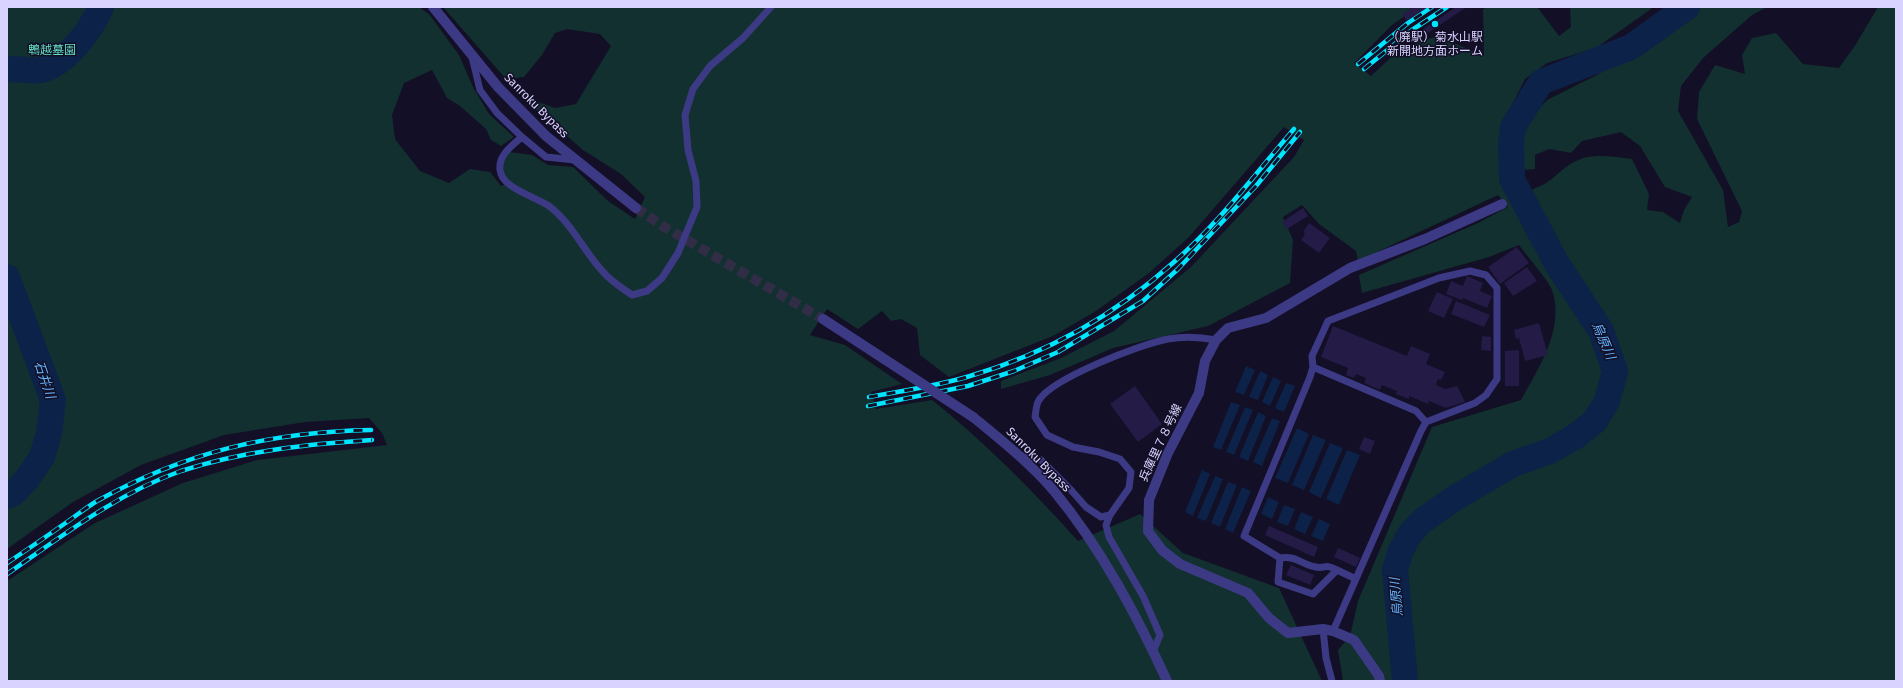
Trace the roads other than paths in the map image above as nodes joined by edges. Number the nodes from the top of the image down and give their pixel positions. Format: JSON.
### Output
{"nodes":[{"id":1,"x":433,"y":7,"type":"edge"},
{"id":2,"x":771,"y":7,"type":"edge"},
{"id":3,"x":472,"y":57,"type":"junction"},
{"id":4,"x":522,"y":137,"type":"junction"},
{"id":5,"x":575,"y":160,"type":"junction"},
{"id":6,"x":1502,"y":204,"type":"dead end"},
{"id":7,"x":636,"y":208,"type":"tunnel mouth"},
{"id":8,"x":823,"y":319,"type":"tunnel mouth"},
{"id":9,"x":1216,"y":340,"type":"junction"},
{"id":10,"x":1313,"y":367,"type":"junction"},
{"id":11,"x":1426,"y":422,"type":"junction"},
{"id":12,"x":1018,"y":454,"type":"junction"},
{"id":13,"x":1110,"y":515,"type":"junction"},
{"id":14,"x":1280,"y":558,"type":"junction"},
{"id":15,"x":1337,"y":570,"type":"junction"},
{"id":16,"x":1356,"y":578,"type":"junction"},
{"id":17,"x":1328,"y":630,"type":"junction"},
{"id":18,"x":1153,"y":652,"type":"junction"},
{"id":19,"x":1167,"y":681,"type":"edge"},
{"id":20,"x":1332,"y":681,"type":"edge"},
{"id":21,"x":1380,"y":681,"type":"edge"}],
"edges":[{"from":1,"to":3,"type":"street","name":"Sanroku Bypass"},
{"from":2,"to":4,"type":"lane"},
{"from":3,"to":4,"type":"lane"},
{"from":3,"to":5,"type":"street","name":"Sanroku Bypass"},
{"from":4,"to":5,"type":"lane"},
{"from":5,"to":7,"type":"street","name":"Sanroku Bypass"},
{"from":6,"to":9,"type":"street"},
{"from":8,"to":12,"type":"street","name":"Sanroku Bypass","bridge":true},
{"from":9,"to":13,"type":"lane"},
{"from":9,"to":17,"type":"street","name":"兵庫里７８号線"},
{"from":10,"to":11,"type":"lane"},
{"from":10,"to":11,"type":"lane"},
{"from":10,"to":14,"type":"lane"},
{"from":11,"to":16,"type":"lane"},
{"from":12,"to":13,"type":"lane"},
{"from":12,"to":18,"type":"street","name":"Sanroku Bypass"},
{"from":13,"to":18,"type":"lane"},
{"from":14,"to":15,"type":"lane"},
{"from":14,"to":15,"type":"lane"},
{"from":15,"to":16,"type":"lane"},
{"from":16,"to":17,"type":"lane"},
{"from":17,"to":20,"type":"lane"},
{"from":17,"to":21,"type":"street","name":"兵庫里７８号線"},
{"from":18,"to":19,"type":"street","name":"Sanroku Bypass"}]}
